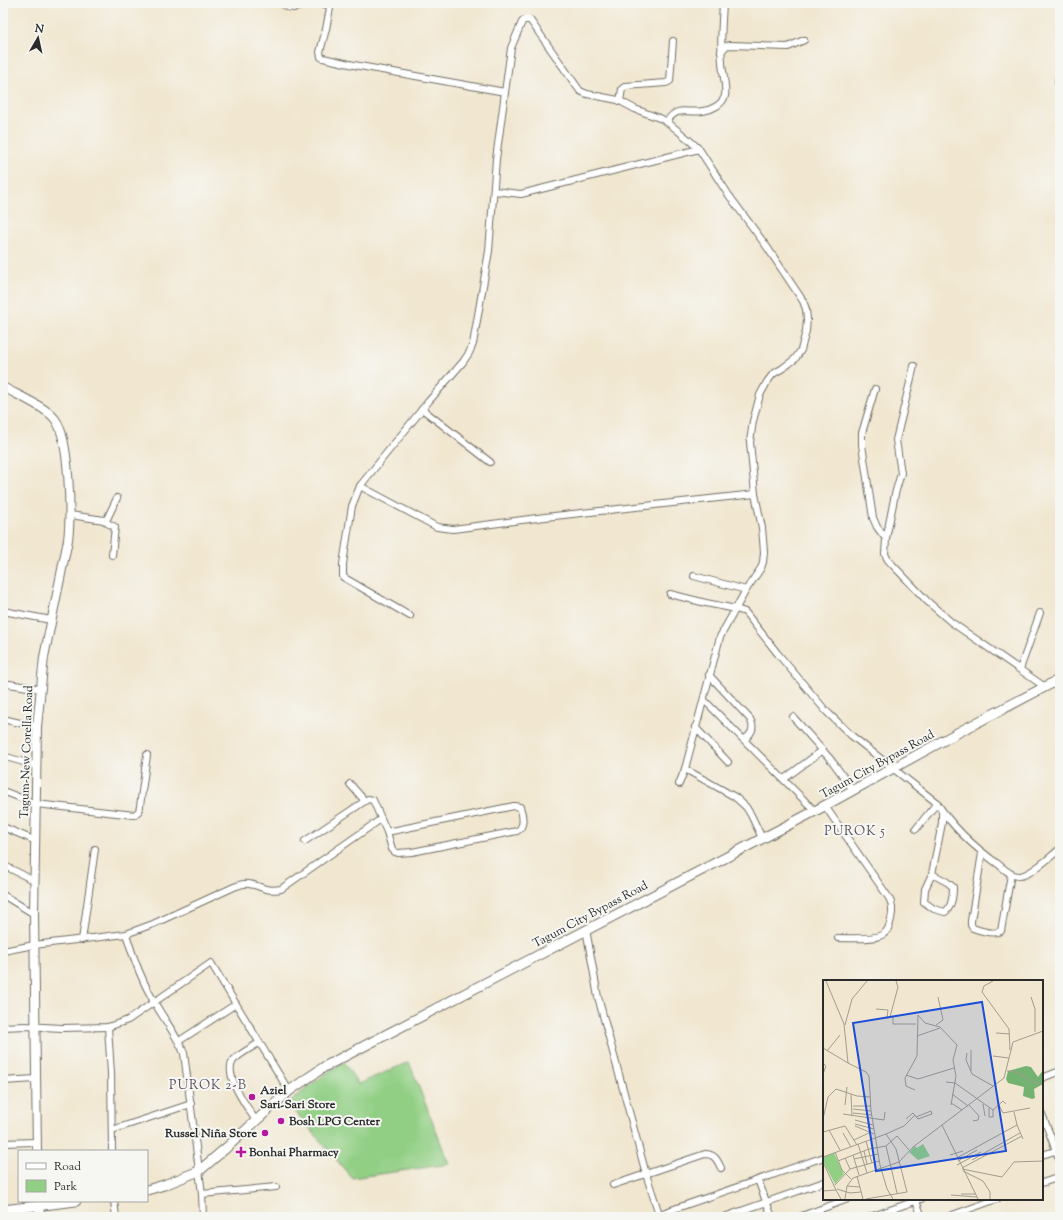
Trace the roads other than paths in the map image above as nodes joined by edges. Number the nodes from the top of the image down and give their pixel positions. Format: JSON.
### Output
{"nodes":[{"id":1,"x":282,"y":3,"type":"edge"},
{"id":2,"x":303,"y":3,"type":"edge"},
{"id":3,"x":320,"y":3,"type":"edge"},
{"id":4,"x":723,"y":3,"type":"edge"},
{"id":5,"x":804,"y":40,"type":"dead end"},
{"id":6,"x":673,"y":41,"type":"dead end"},
{"id":7,"x":721,"y":52,"type":"junction"},
{"id":8,"x":1060,"y":69,"type":"edge"},
{"id":9,"x":1058,"y":82,"type":"dead end"},
{"id":10,"x":505,"y":92,"type":"junction"},
{"id":11,"x":620,"y":101,"type":"junction"},
{"id":12,"x":667,"y":122,"type":"junction"},
{"id":13,"x":699,"y":149,"type":"junction"},
{"id":14,"x":494,"y":191,"type":"junction"},
{"id":15,"x":914,"y":366,"type":"dead end"},
{"id":16,"x":3,"y":387,"type":"edge"},
{"id":17,"x":875,"y":389,"type":"dead end"},
{"id":18,"x":422,"y":409,"type":"junction"},
{"id":19,"x":490,"y":462,"type":"dead end"},
{"id":20,"x":360,"y":486,"type":"junction"},
{"id":21,"x":755,"y":494,"type":"junction"},
{"id":22,"x":117,"y":498,"type":"dead end"},
{"id":23,"x":70,"y":515,"type":"junction"},
{"id":24,"x":104,"y":520,"type":"junction"},
{"id":25,"x":886,"y":539,"type":"junction"},
{"id":26,"x":112,"y":555,"type":"dead end"},
{"id":27,"x":694,"y":576,"type":"dead end"},
{"id":28,"x":746,"y":590,"type":"junction"},
{"id":29,"x":670,"y":594,"type":"dead end"},
{"id":30,"x":736,"y":608,"type":"junction"},
{"id":31,"x":3,"y":611,"type":"edge"},
{"id":32,"x":1040,"y":613,"type":"dead end"},
{"id":33,"x":410,"y":616,"type":"dead end"},
{"id":34,"x":51,"y":620,"type":"junction"},
{"id":35,"x":1020,"y":669,"type":"junction"},
{"id":36,"x":709,"y":675,"type":"junction"},
{"id":37,"x":1060,"y":679,"type":"edge"},
{"id":38,"x":3,"y":683,"type":"edge"},
{"id":39,"x":1045,"y":687,"type":"junction"},
{"id":40,"x":40,"y":689,"type":"junction"},
{"id":41,"x":704,"y":700,"type":"junction"},
{"id":42,"x":793,"y":717,"type":"dead end"},
{"id":43,"x":3,"y":719,"type":"edge"},
{"id":44,"x":37,"y":727,"type":"junction"},
{"id":45,"x":695,"y":727,"type":"junction"},
{"id":46,"x":745,"y":740,"type":"junction"},
{"id":47,"x":823,"y":750,"type":"junction"},
{"id":48,"x":147,"y":755,"type":"dead end"},
{"id":49,"x":3,"y":756,"type":"edge"},
{"id":50,"x":728,"y":762,"type":"dead end"},
{"id":51,"x":37,"y":766,"type":"junction"},
{"id":52,"x":685,"y":769,"type":"junction"},
{"id":53,"x":893,"y":769,"type":"junction"},
{"id":54,"x":784,"y":779,"type":"junction"},
{"id":55,"x":350,"y":784,"type":"dead end"},
{"id":56,"x":679,"y":784,"type":"dead end"},
{"id":57,"x":853,"y":790,"type":"junction"},
{"id":58,"x":3,"y":792,"type":"edge"},
{"id":59,"x":364,"y":800,"type":"junction"},
{"id":60,"x":937,"y":803,"type":"junction"},
{"id":61,"x":36,"y":804,"type":"junction"},
{"id":62,"x":825,"y":806,"type":"junction"},
{"id":63,"x":815,"y":811,"type":"junction"},
{"id":64,"x":942,"y":811,"type":"junction"},
{"id":65,"x":381,"y":819,"type":"junction"},
{"id":66,"x":3,"y":827,"type":"edge"},
{"id":67,"x":916,"y":829,"type":"dead end"},
{"id":68,"x":387,"y":832,"type":"junction"},
{"id":69,"x":762,"y":838,"type":"junction"},
{"id":70,"x":36,"y":841,"type":"junction"},
{"id":71,"x":305,"y":842,"type":"dead end"},
{"id":72,"x":95,"y":849,"type":"dead end"},
{"id":73,"x":1060,"y":849,"type":"edge"},
{"id":74,"x":982,"y":853,"type":"junction"},
{"id":75,"x":3,"y":865,"type":"edge"},
{"id":76,"x":932,"y":874,"type":"junction"},
{"id":77,"x":1011,"y":874,"type":"junction"},
{"id":78,"x":35,"y":881,"type":"junction"},
{"id":79,"x":4,"y":897,"type":"edge"},
{"id":80,"x":34,"y":914,"type":"junction"},
{"id":81,"x":586,"y":929,"type":"junction"},
{"id":82,"x":126,"y":934,"type":"junction"},
{"id":83,"x":838,"y":938,"type":"dead end"},
{"id":84,"x":82,"y":940,"type":"junction"},
{"id":85,"x":34,"y":945,"type":"junction"},
{"id":86,"x":3,"y":951,"type":"edge"},
{"id":87,"x":153,"y":1002,"type":"junction"},
{"id":88,"x":236,"y":1004,"type":"junction"},
{"id":89,"x":3,"y":1027,"type":"edge"},
{"id":90,"x":35,"y":1027,"type":"junction"},
{"id":91,"x":108,"y":1027,"type":"junction"},
{"id":92,"x":179,"y":1041,"type":"junction"},
{"id":93,"x":259,"y":1043,"type":"junction"},
{"id":94,"x":1060,"y":1071,"type":"edge"},
{"id":95,"x":1043,"y":1078,"type":"edge"},
{"id":96,"x":36,"y":1079,"type":"junction"},
{"id":97,"x":3,"y":1081,"type":"edge"},
{"id":98,"x":289,"y":1091,"type":"junction"},
{"id":99,"x":191,"y":1104,"type":"junction"},
{"id":100,"x":1043,"y":1116,"type":"edge"},
{"id":101,"x":256,"y":1120,"type":"junction"},
{"id":102,"x":112,"y":1130,"type":"junction"},
{"id":103,"x":36,"y":1142,"type":"junction"},
{"id":104,"x":3,"y":1144,"type":"edge"},
{"id":105,"x":37,"y":1150,"type":"edge"},
{"id":106,"x":112,"y":1150,"type":"edge"},
{"id":107,"x":1058,"y":1150,"type":"edge"},
{"id":108,"x":1043,"y":1155,"type":"edge"},
{"id":109,"x":823,"y":1157,"type":"edge"},
{"id":110,"x":1060,"y":1161,"type":"edge"},
{"id":111,"x":721,"y":1168,"type":"dead end"},
{"id":112,"x":199,"y":1171,"type":"junction"},
{"id":113,"x":646,"y":1174,"type":"junction"},
{"id":114,"x":1060,"y":1177,"type":"edge"},
{"id":115,"x":758,"y":1180,"type":"junction"},
{"id":116,"x":823,"y":1182,"type":"edge"},
{"id":117,"x":1043,"y":1183,"type":"edge"},
{"id":118,"x":613,"y":1185,"type":"dead end"},
{"id":119,"x":276,"y":1187,"type":"dead end"},
{"id":120,"x":148,"y":1190,"type":"edge"},
{"id":121,"x":202,"y":1194,"type":"junction"},
{"id":122,"x":845,"y":1200,"type":"edge"},
{"id":123,"x":918,"y":1200,"type":"edge"},
{"id":124,"x":994,"y":1200,"type":"edge"},
{"id":125,"x":64,"y":1202,"type":"edge"},
{"id":126,"x":114,"y":1202,"type":"edge"},
{"id":127,"x":767,"y":1202,"type":"junction"},
{"id":128,"x":39,"y":1204,"type":"edge"},
{"id":129,"x":3,"y":1210,"type":"edge"},
{"id":130,"x":659,"y":1216,"type":"edge"},
{"id":131,"x":40,"y":1217,"type":"edge"},
{"id":132,"x":116,"y":1217,"type":"edge"},
{"id":133,"x":203,"y":1217,"type":"edge"},
{"id":134,"x":651,"y":1217,"type":"edge"},
{"id":135,"x":724,"y":1217,"type":"edge"},
{"id":136,"x":772,"y":1217,"type":"edge"},
{"id":137,"x":799,"y":1217,"type":"edge"},
{"id":138,"x":870,"y":1217,"type":"edge"},
{"id":139,"x":922,"y":1217,"type":"edge"},
{"id":140,"x":946,"y":1217,"type":"edge"}],
"edges":[{"from":1,"to":2,"type":"street"},
{"from":3,"to":10,"type":"street"},
{"from":4,"to":7,"type":"street"},
{"from":5,"to":7,"type":"street"},
{"from":6,"to":11,"type":"street"},
{"from":7,"to":12,"type":"street"},
{"from":8,"to":9,"type":"street"},
{"from":10,"to":11,"type":"street"},
{"from":10,"to":14,"type":"street"},
{"from":11,"to":12,"type":"street"},
{"from":12,"to":13,"type":"street"},
{"from":13,"to":14,"type":"street"},
{"from":13,"to":21,"type":"street"},
{"from":14,"to":18,"type":"street"},
{"from":15,"to":25,"type":"street"},
{"from":16,"to":23,"type":"main road","name":"Tagum-New Corella Road"},
{"from":17,"to":25,"type":"street"},
{"from":18,"to":19,"type":"street"},
{"from":18,"to":20,"type":"street"},
{"from":20,"to":21,"type":"street"},
{"from":20,"to":33,"type":"street"},
{"from":21,"to":28,"type":"street"},
{"from":22,"to":24,"type":"street"},
{"from":23,"to":24,"type":"street"},
{"from":23,"to":34,"type":"main road","name":"Tagum-New Corella Road"},
{"from":24,"to":26,"type":"street"},
{"from":25,"to":35,"type":"street"},
{"from":27,"to":28,"type":"street"},
{"from":28,"to":30,"type":"street"},
{"from":29,"to":30,"type":"street"},
{"from":30,"to":36,"type":"street"},
{"from":30,"to":53,"type":"street"},
{"from":31,"to":34,"type":"street"},
{"from":32,"to":35,"type":"street"},
{"from":34,"to":40,"type":"main road","name":"Tagum-New Corella Road"},
{"from":35,"to":39,"type":"street"},
{"from":36,"to":41,"type":"street"},
{"from":36,"to":46,"type":"street"},
{"from":37,"to":39,"type":"main road","name":"Tagum City Bypass Road"},
{"from":38,"to":40,"type":"street"},
{"from":39,"to":53,"type":"main road","name":"Tagum City Bypass Road"},
{"from":40,"to":44,"type":"main road","name":"Tagum-New Corella Road"},
{"from":41,"to":45,"type":"street"},
{"from":41,"to":46,"type":"street"},
{"from":42,"to":47,"type":"street"},
{"from":43,"to":44,"type":"street"},
{"from":44,"to":51,"type":"main road","name":"Tagum-New Corella Road"},
{"from":45,"to":50,"type":"street"},
{"from":45,"to":52,"type":"street"},
{"from":46,"to":54,"type":"street"},
{"from":47,"to":54,"type":"street"},
{"from":47,"to":57,"type":"street"},
{"from":48,"to":61,"type":"street"},
{"from":49,"to":51,"type":"street"},
{"from":51,"to":61,"type":"main road","name":"Tagum-New Corella Road"},
{"from":52,"to":56,"type":"street"},
{"from":52,"to":69,"type":"street"},
{"from":53,"to":57,"type":"main road","name":"Tagum City Bypass Road"},
{"from":53,"to":60,"type":"street"},
{"from":54,"to":63,"type":"street"},
{"from":55,"to":59,"type":"street"},
{"from":57,"to":62,"type":"main road","name":"Tagum City Bypass Road"},
{"from":58,"to":61,"type":"street"},
{"from":59,"to":65,"type":"street"},
{"from":59,"to":71,"type":"street"},
{"from":60,"to":64,"type":"street"},
{"from":60,"to":67,"type":"street"},
{"from":61,"to":70,"type":"main road","name":"Tagum-New Corella Road"},
{"from":62,"to":63,"type":"main road","name":"Tagum City Bypass Road"},
{"from":62,"to":83,"type":"street"},
{"from":63,"to":69,"type":"main road","name":"Tagum City Bypass Road"},
{"from":64,"to":74,"type":"street"},
{"from":64,"to":76,"type":"street"},
{"from":65,"to":68,"type":"street"},
{"from":65,"to":82,"type":"street"},
{"from":66,"to":70,"type":"street"},
{"from":68,"to":68,"type":"street"},
{"from":69,"to":81,"type":"main road","name":"Tagum City Bypass Road"},
{"from":70,"to":78,"type":"main road","name":"Tagum-New Corella Road"},
{"from":72,"to":84,"type":"street"},
{"from":73,"to":77,"type":"street"},
{"from":74,"to":77,"type":"street"},
{"from":74,"to":77,"type":"street"},
{"from":75,"to":78,"type":"street"},
{"from":76,"to":76,"type":"street"},
{"from":78,"to":80,"type":"main road","name":"Tagum-New Corella Road"},
{"from":79,"to":80,"type":"street"},
{"from":80,"to":85,"type":"main road","name":"Tagum-New Corella Road"},
{"from":81,"to":98,"type":"main road","name":"Tagum City Bypass Road"},
{"from":81,"to":113,"type":"street"},
{"from":82,"to":84,"type":"street"},
{"from":82,"to":87,"type":"street"},
{"from":84,"to":85,"type":"street"},
{"from":85,"to":86,"type":"street"},
{"from":85,"to":90,"type":"main road","name":"Tagum-New Corella Road"},
{"from":87,"to":88,"type":"street"},
{"from":87,"to":91,"type":"street"},
{"from":87,"to":92,"type":"street"},
{"from":88,"to":92,"type":"street"},
{"from":88,"to":93,"type":"street"},
{"from":89,"to":90,"type":"street"},
{"from":90,"to":91,"type":"street"},
{"from":90,"to":96,"type":"main road","name":"Tagum-New Corella Road"},
{"from":91,"to":102,"type":"street"},
{"from":92,"to":99,"type":"street"},
{"from":93,"to":98,"type":"street"},
{"from":93,"to":101,"type":"street"},
{"from":94,"to":95,"type":"street"},
{"from":96,"to":97,"type":"street"},
{"from":96,"to":103,"type":"main road","name":"Tagum-New Corella Road"},
{"from":98,"to":101,"type":"main road","name":"Tagum City Bypass Road"},
{"from":99,"to":102,"type":"street"},
{"from":99,"to":112,"type":"street"},
{"from":100,"to":107,"type":"street"},
{"from":101,"to":112,"type":"main road","name":"Tagum City Bypass Road"},
{"from":102,"to":106,"type":"street"},
{"from":103,"to":104,"type":"street"},
{"from":103,"to":105,"type":"main road","name":"Tagum-New Corella Road"},
{"from":107,"to":108,"type":"street"},
{"from":107,"to":110,"type":"street"},
{"from":109,"to":115,"type":"street"},
{"from":111,"to":113,"type":"street"},
{"from":112,"to":120,"type":"main road","name":"Tagum City Bypass Road"},
{"from":112,"to":121,"type":"street"},
{"from":113,"to":118,"type":"street"},
{"from":113,"to":130,"type":"street"},
{"from":114,"to":117,"type":"street"},
{"from":115,"to":127,"type":"street"},
{"from":115,"to":130,"type":"street"},
{"from":116,"to":127,"type":"street"},
{"from":119,"to":121,"type":"street"},
{"from":121,"to":133,"type":"street"},
{"from":122,"to":137,"type":"street"},
{"from":123,"to":138,"type":"street"},
{"from":123,"to":139,"type":"street"},
{"from":124,"to":140,"type":"street"},
{"from":125,"to":128,"type":"main road"},
{"from":126,"to":132,"type":"street"},
{"from":127,"to":135,"type":"street"},
{"from":127,"to":136,"type":"street"},
{"from":128,"to":129,"type":"main road"},
{"from":128,"to":131,"type":"main road"},
{"from":130,"to":134,"type":"street"}]}
